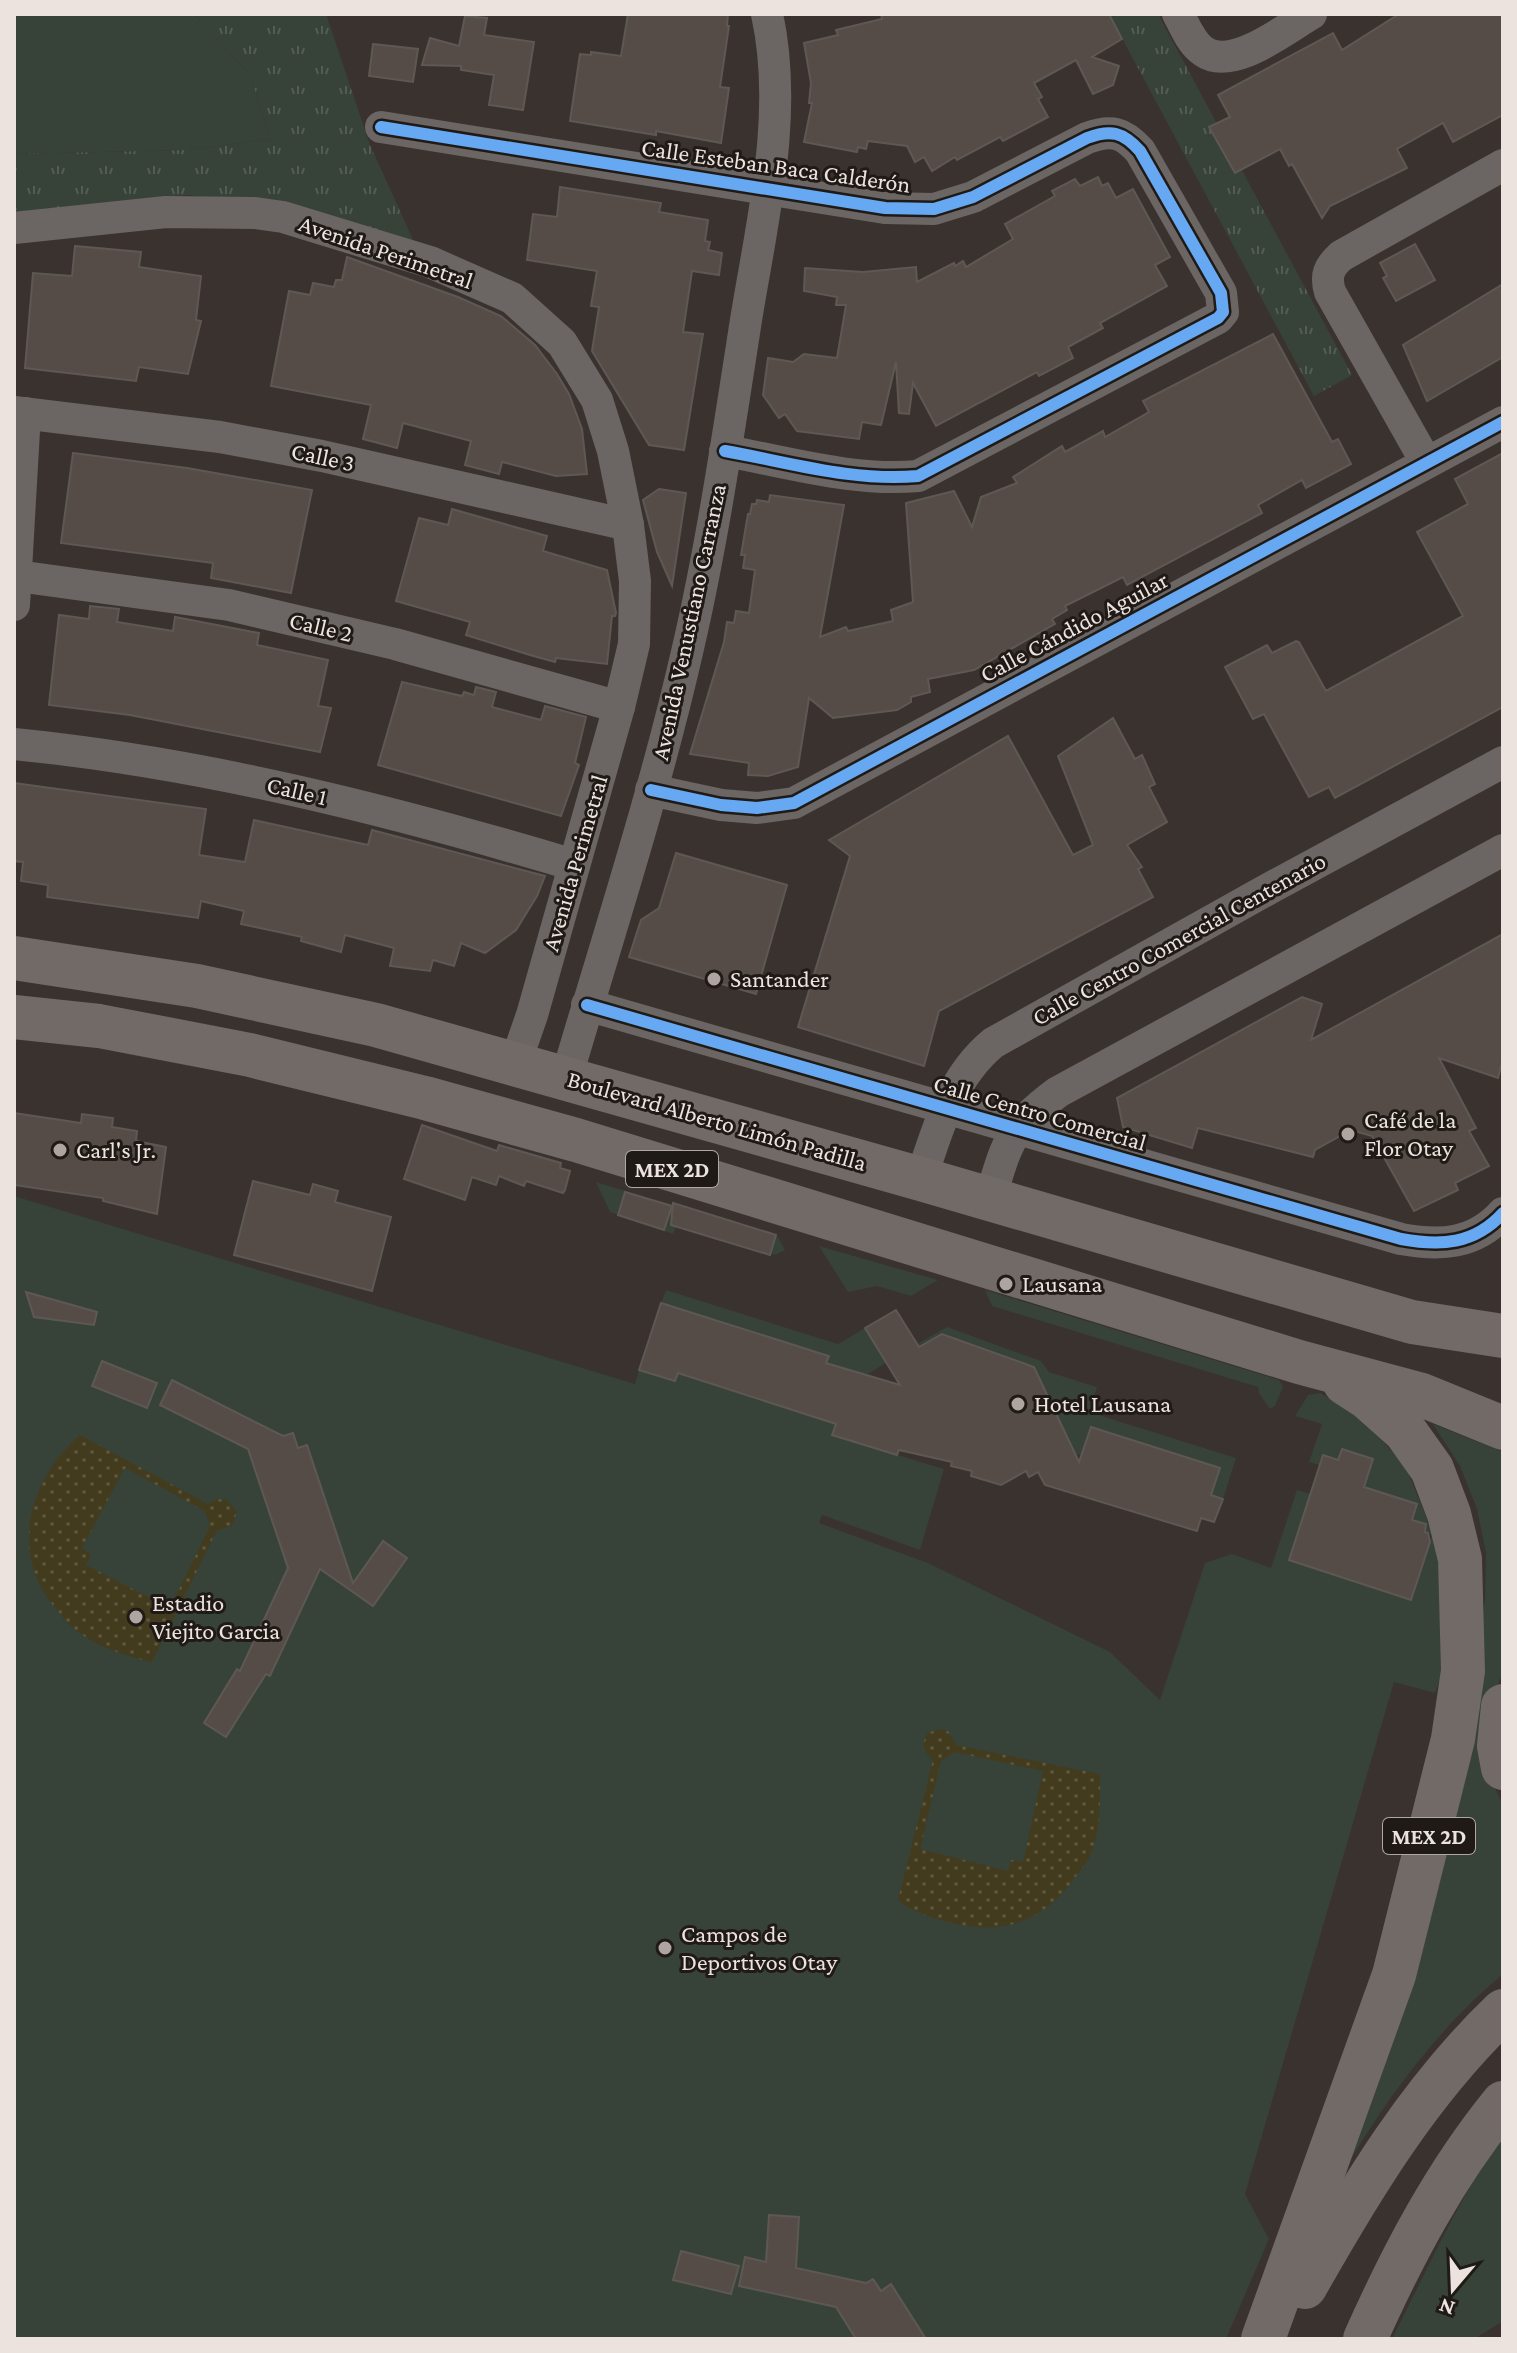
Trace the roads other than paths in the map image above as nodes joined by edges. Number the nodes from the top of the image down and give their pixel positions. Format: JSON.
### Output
{"nodes":[{"id":1,"x":767,"y":14,"type":"edge"},
{"id":2,"x":1178,"y":14,"type":"edge"},
{"id":3,"x":1311,"y":14,"type":"edge"},
{"id":4,"x":381,"y":127,"type":"dead end"},
{"id":5,"x":1503,"y":165,"type":"edge"},
{"id":6,"x":768,"y":189,"type":"junction"},
{"id":7,"x":14,"y":228,"type":"edge"},
{"id":8,"x":20,"y":413,"type":"edge"},
{"id":9,"x":1503,"y":422,"type":"edge"},
{"id":10,"x":725,"y":451,"type":"junction"},
{"id":11,"x":1426,"y":462,"type":"junction"},
{"id":12,"x":628,"y":525,"type":"junction"},
{"id":13,"x":16,"y":590,"type":"edge"},
{"id":14,"x":619,"y":707,"type":"junction"},
{"id":15,"x":14,"y":744,"type":"edge"},
{"id":16,"x":1503,"y":762,"type":"edge"},
{"id":17,"x":651,"y":790,"type":"junction"},
{"id":18,"x":1503,"y":850,"type":"edge"},
{"id":19,"x":574,"y":865,"type":"junction"},
{"id":20,"x":14,"y":958,"type":"edge"},
{"id":21,"x":587,"y":1005,"type":"junction"},
{"id":22,"x":14,"y":1017,"type":"edge"},
{"id":23,"x":515,"y":1064,"type":"junction"},
{"id":24,"x":566,"y":1079,"type":"junction"},
{"id":25,"x":945,"y":1108,"type":"junction"},
{"id":26,"x":1015,"y":1130,"type":"junction"},
{"id":27,"x":921,"y":1179,"type":"junction"},
{"id":28,"x":990,"y":1199,"type":"junction"},
{"id":29,"x":1492,"y":1222,"type":"edge"},
{"id":30,"x":1412,"y":1322,"type":"junction"},
{"id":31,"x":1503,"y":1336,"type":"edge"},
{"id":32,"x":1503,"y":1363,"type":"edge"},
{"id":33,"x":1320,"y":1366,"type":"junction"},
{"id":34,"x":1503,"y":1428,"type":"edge"},
{"id":35,"x":1503,"y":1706,"type":"edge"},
{"id":36,"x":1503,"y":1768,"type":"edge"},
{"id":37,"x":1503,"y":2011,"type":"edge"},
{"id":38,"x":1503,"y":2103,"type":"edge"},
{"id":39,"x":1263,"y":2339,"type":"edge"},
{"id":40,"x":1279,"y":2339,"type":"edge"},
{"id":41,"x":1365,"y":2339,"type":"edge"}],
"edges":[{"from":1,"to":6,"type":"street","name":"Avenida Venustiano Carranza"},
{"from":2,"to":3,"type":"street"},
{"from":4,"to":6,"type":"street","name":"Calle Esteban Baca Calderón"},
{"from":5,"to":11,"type":"street"},
{"from":6,"to":10,"type":"street","name":"Avenida Venustiano Carranza"},
{"from":6,"to":10,"type":"street","name":"Calle Esteban Baca Calderón"},
{"from":7,"to":12,"type":"street","name":"Avenida Perimetral"},
{"from":8,"to":12,"type":"street","name":"Calle 3"},
{"from":8,"to":13,"type":"street"},
{"from":9,"to":11,"type":"street","name":"Calle Cándido Aguilar"},
{"from":10,"to":17,"type":"street","name":"Avenida Venustiano Carranza"},
{"from":11,"to":17,"type":"street","name":"Calle Cándido Aguilar"},
{"from":12,"to":14,"type":"street","name":"Avenida Perimetral"},
{"from":13,"to":14,"type":"street","name":"Calle 2"},
{"from":14,"to":19,"type":"street","name":"Avenida Perimetral"},
{"from":15,"to":19,"type":"street","name":"Calle 1"},
{"from":16,"to":25,"type":"street","name":"Calle Centro Comercial Centenario"},
{"from":17,"to":21,"type":"street","name":"Avenida Venustiano Carranza"},
{"from":18,"to":26,"type":"street"},
{"from":19,"to":23,"type":"street","name":"Avenida Perimetral"},
{"from":20,"to":23,"type":"highway","name":"Boulevard Alberto Limón Padilla","number":"MEX 2D"},
{"from":21,"to":24,"type":"street","name":"Avenida Venustiano Carranza"},
{"from":21,"to":25,"type":"street","name":"Calle Centro Comercial"},
{"from":22,"to":33,"type":"highway","number":"MEX 2D"},
{"from":23,"to":24,"type":"highway","name":"Boulevard Alberto Limón Padilla","number":"MEX 2D"},
{"from":24,"to":27,"type":"highway","name":"Boulevard Alberto Limón Padilla","number":"MEX 2D"},
{"from":25,"to":26,"type":"street","name":"Calle Centro Comercial"},
{"from":25,"to":27,"type":"street","name":"Calle Centro Comercial Centenario"},
{"from":26,"to":28,"type":"street"},
{"from":26,"to":29,"type":"street","name":"Calle Centro Comercial"},
{"from":27,"to":28,"type":"highway","name":"Boulevard Alberto Limón Padilla","number":"MEX 2D"},
{"from":28,"to":30,"type":"highway","name":"Boulevard Alberto Limón Padilla","number":"MEX 2D"},
{"from":30,"to":31,"type":"highway"},
{"from":30,"to":32,"type":"highway","number":"MEX 2D"},
{"from":33,"to":34,"type":"highway"},
{"from":33,"to":39,"type":"highway","number":"MEX 2D"},
{"from":35,"to":36,"type":"highway"},
{"from":37,"to":40,"type":"highway"},
{"from":38,"to":41,"type":"highway"}]}
